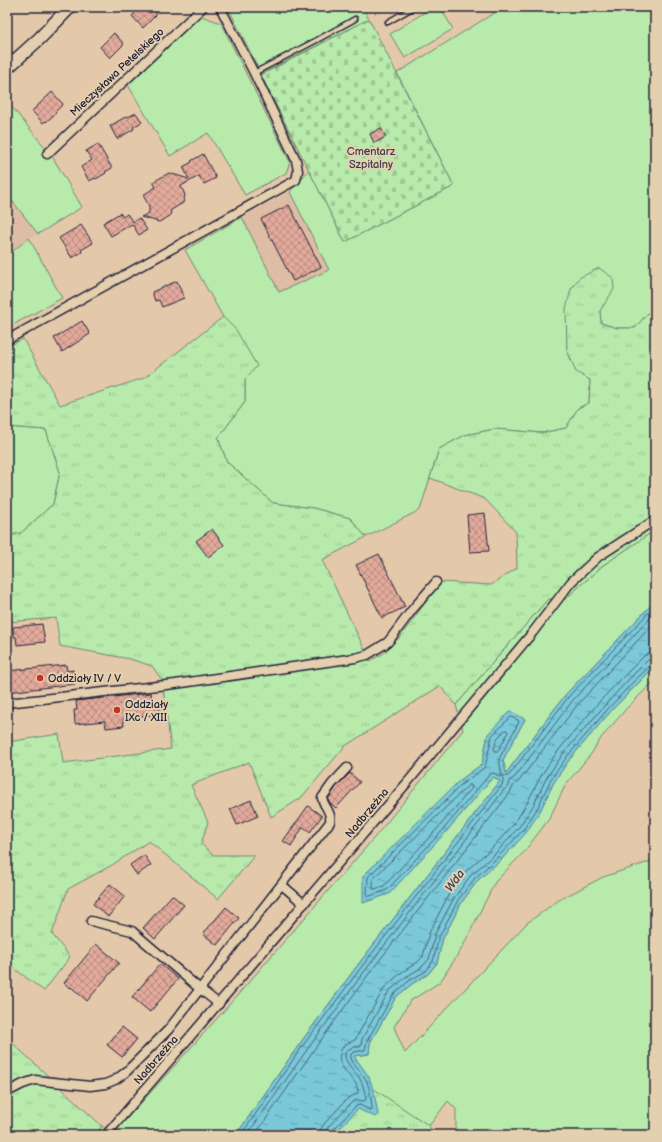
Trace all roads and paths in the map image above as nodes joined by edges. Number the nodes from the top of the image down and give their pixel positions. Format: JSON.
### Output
{"nodes":[{"id":1,"x":70,"y":7,"type":"edge"},
{"id":2,"x":203,"y":7,"type":"edge"},
{"id":3,"x":220,"y":7,"type":"edge"},
{"id":4,"x":414,"y":7,"type":"edge"},
{"id":5,"x":355,"y":19,"type":"dead end"},
{"id":6,"x":388,"y":22,"type":"dead end"},
{"id":7,"x":7,"y":68,"type":"edge"},
{"id":8,"x":254,"y":73,"type":"junction"},
{"id":9,"x":47,"y":154,"type":"dead end"},
{"id":10,"x":7,"y":340,"type":"edge"},
{"id":11,"x":655,"y":520,"type":"edge"},
{"id":12,"x":436,"y":582,"type":"dead end"},
{"id":13,"x":7,"y":703,"type":"edge"},
{"id":14,"x":346,"y":768,"type":"dead end"},
{"id":15,"x":282,"y":885,"type":"junction"},
{"id":16,"x":304,"y":904,"type":"junction"},
{"id":17,"x":91,"y":922,"type":"dead end"},
{"id":18,"x":200,"y":989,"type":"junction"},
{"id":19,"x":219,"y":1004,"type":"junction"},
{"id":20,"x":7,"y":1092,"type":"edge"},
{"id":21,"x":106,"y":1135,"type":"edge"}],
"edges":[{"from":1,"to":7,"type":"street"},
{"from":2,"to":9,"type":"street","name":"Mieczysława Petelskiego"},
{"from":3,"to":8,"type":"street"},
{"from":4,"to":6,"type":"lane"},
{"from":5,"to":8,"type":"lane"},
{"from":8,"to":10,"type":"street"},
{"from":11,"to":16,"type":"street","name":"Nadbrzeżna"},
{"from":12,"to":13,"type":"street"},
{"from":14,"to":15,"type":"street"},
{"from":15,"to":16,"type":"street"},
{"from":15,"to":18,"type":"street"},
{"from":16,"to":19,"type":"street","name":"Nadbrzeżna"},
{"from":17,"to":18,"type":"street"},
{"from":18,"to":19,"type":"street"},
{"from":18,"to":20,"type":"street"},
{"from":19,"to":21,"type":"street","name":"Nadbrzeżna"}]}
